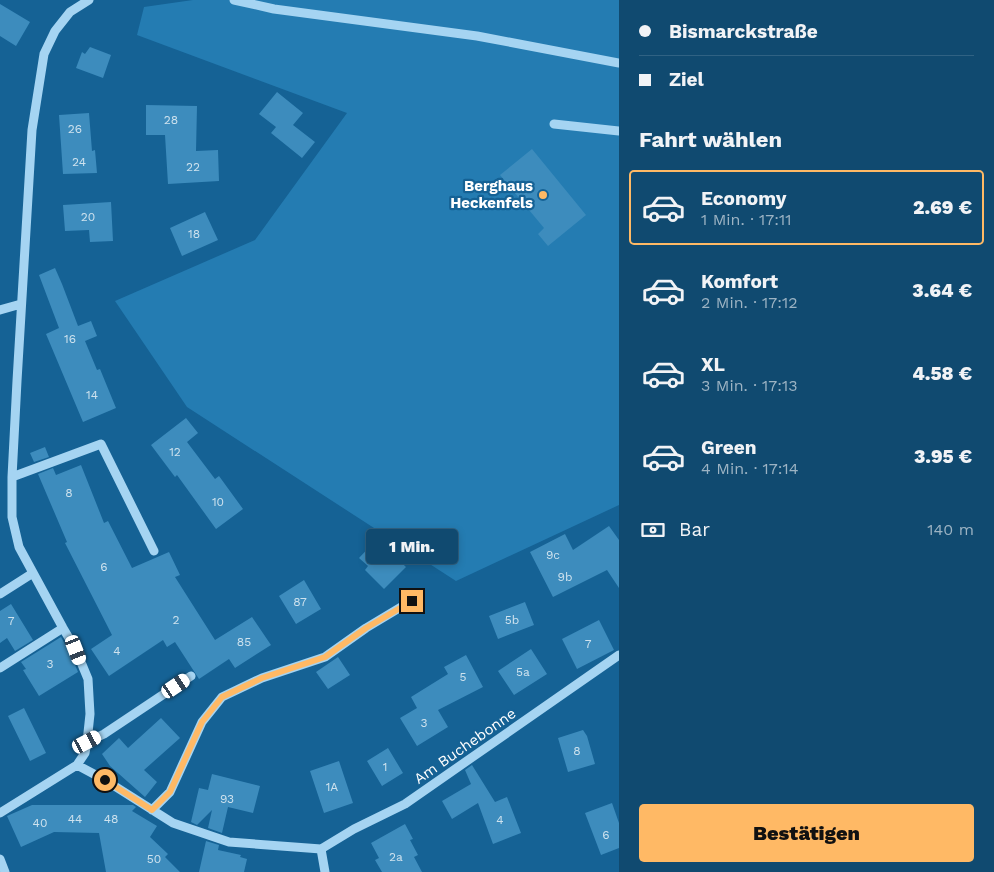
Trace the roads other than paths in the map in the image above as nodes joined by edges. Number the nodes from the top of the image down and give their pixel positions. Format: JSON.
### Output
{"nodes":[{"id":1,"x":88,"y":0,"type":"edge"},
{"id":2,"x":234,"y":0,"type":"edge"},
{"id":3,"x":619,"y":63,"type":"edge"},
{"id":4,"x":554,"y":124,"type":"dead end"},
{"id":5,"x":619,"y":131,"type":"edge"},
{"id":6,"x":21,"y":304,"type":"junction"},
{"id":7,"x":0,"y":310,"type":"edge"},
{"id":8,"x":12,"y":477,"type":"junction"},
{"id":9,"x":154,"y":550,"type":"dead end"},
{"id":10,"x":33,"y":573,"type":"junction"},
{"id":11,"x":0,"y":594,"type":"edge"},
{"id":12,"x":412,"y":601,"type":"dead end"},
{"id":13,"x":63,"y":628,"type":"junction"},
{"id":14,"x":619,"y":655,"type":"edge"},
{"id":15,"x":0,"y":668,"type":"edge"},
{"id":16,"x":191,"y":676,"type":"dead end"},
{"id":17,"x":87,"y":742,"type":"junction"},
{"id":18,"x":78,"y":765,"type":"junction"},
{"id":19,"x":152,"y":810,"type":"junction"},
{"id":20,"x":0,"y":814,"type":"edge"},
{"id":21,"x":321,"y":849,"type":"junction"},
{"id":22,"x":0,"y":859,"type":"edge"},
{"id":23,"x":5,"y":872,"type":"edge"},
{"id":24,"x":325,"y":872,"type":"edge"}],
"edges":[{"from":1,"to":6,"type":"street"},
{"from":2,"to":3,"type":"street"},
{"from":4,"to":5,"type":"street"},
{"from":6,"to":7,"type":"street"},
{"from":6,"to":8,"type":"street"},
{"from":8,"to":9,"type":"street"},
{"from":8,"to":10,"type":"street"},
{"from":10,"to":11,"type":"street"},
{"from":10,"to":13,"type":"street"},
{"from":12,"to":19,"type":"street"},
{"from":13,"to":15,"type":"street"},
{"from":13,"to":17,"type":"street"},
{"from":14,"to":21,"type":"street","name":"Am Buchebonne"},
{"from":16,"to":17,"type":"street"},
{"from":17,"to":18,"type":"street"},
{"from":18,"to":19,"type":"street"},
{"from":18,"to":20,"type":"street"},
{"from":19,"to":21,"type":"street"},
{"from":21,"to":24,"type":"street"},
{"from":22,"to":23,"type":"street"}]}
